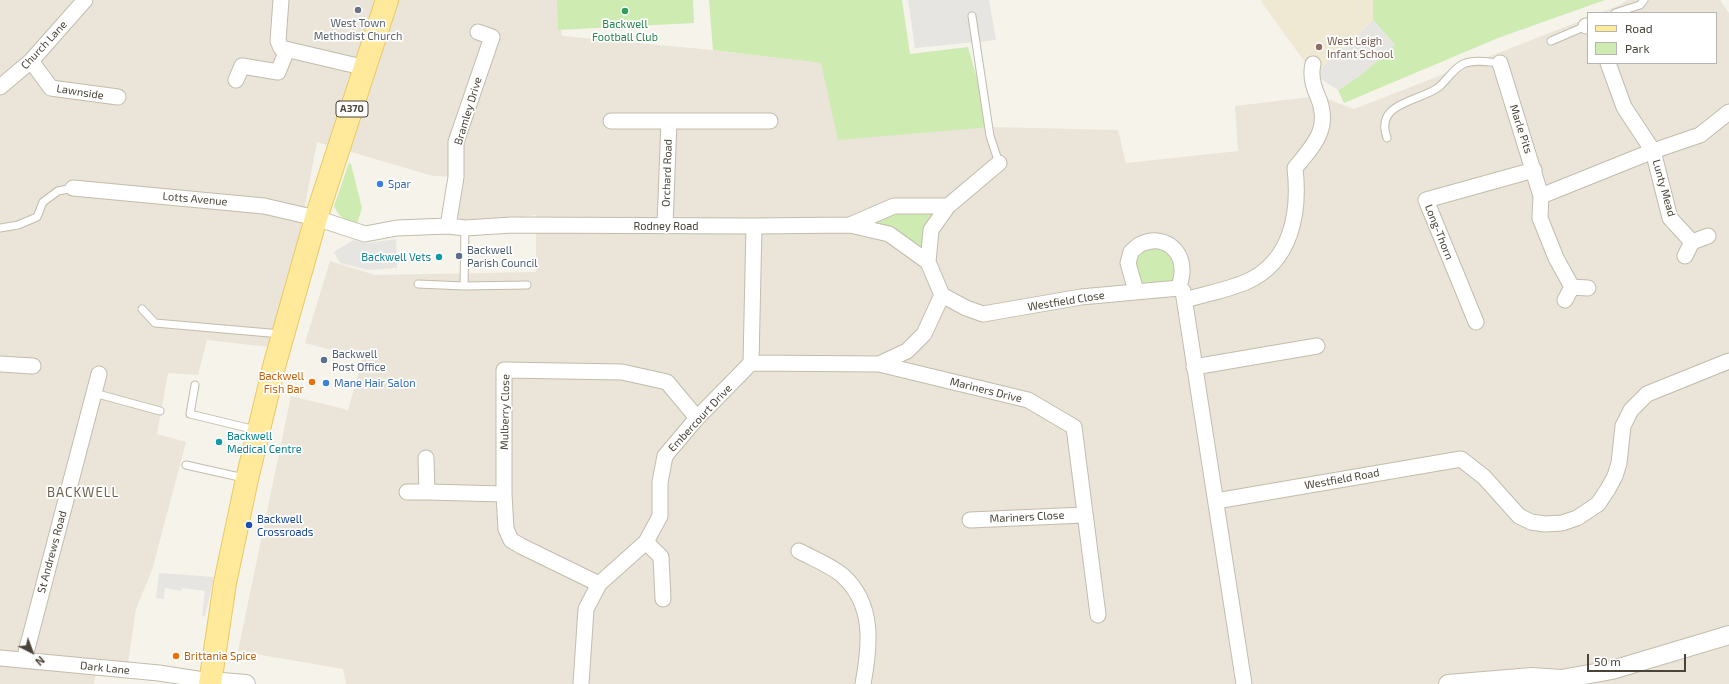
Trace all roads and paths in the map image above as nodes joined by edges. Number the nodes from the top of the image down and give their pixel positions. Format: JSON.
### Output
{"nodes":[{"id":1,"x":85,"y":0,"type":"edge"},
{"id":2,"x":282,"y":0,"type":"edge"},
{"id":3,"x":387,"y":0,"type":"edge"},
{"id":4,"x":1644,"y":0,"type":"edge"},
{"id":5,"x":1618,"y":12,"type":"edge"},
{"id":6,"x":972,"y":16,"type":"dead end"},
{"id":7,"x":1587,"y":26,"type":"edge"},
{"id":8,"x":478,"y":32,"type":"dead end"},
{"id":9,"x":1551,"y":41,"type":"dead end"},
{"id":10,"x":287,"y":50,"type":"junction"},
{"id":11,"x":31,"y":61,"type":"junction"},
{"id":12,"x":1500,"y":63,"type":"joint"},
{"id":13,"x":1312,"y":64,"type":"dead end"},
{"id":14,"x":1608,"y":64,"type":"edge"},
{"id":15,"x":366,"y":68,"type":"junction"},
{"id":16,"x":236,"y":80,"type":"dead end"},
{"id":17,"x":0,"y":87,"type":"edge"},
{"id":18,"x":118,"y":97,"type":"dead end"},
{"id":19,"x":1729,"y":112,"type":"edge"},
{"id":20,"x":611,"y":121,"type":"dead end"},
{"id":21,"x":669,"y":121,"type":"junction"},
{"id":22,"x":770,"y":121,"type":"dead end"},
{"id":23,"x":1388,"y":138,"type":"dead end"},
{"id":24,"x":1653,"y":151,"type":"junction"},
{"id":25,"x":999,"y":163,"type":"joint"},
{"id":26,"x":1534,"y":170,"type":"junction"},
{"id":27,"x":73,"y":188,"type":"joint"},
{"id":28,"x":1541,"y":196,"type":"junction"},
{"id":29,"x":948,"y":206,"type":"junction"},
{"id":30,"x":316,"y":218,"type":"junction"},
{"id":31,"x":850,"y":224,"type":"junction"},
{"id":32,"x":665,"y":225,"type":"junction"},
{"id":33,"x":448,"y":226,"type":"junction"},
{"id":34,"x":754,"y":226,"type":"junction"},
{"id":35,"x":0,"y":228,"type":"edge"},
{"id":36,"x":464,"y":228,"type":"junction"},
{"id":37,"x":1708,"y":236,"type":"dead end"},
{"id":38,"x":1692,"y":242,"type":"junction"},
{"id":39,"x":1685,"y":256,"type":"dead end"},
{"id":40,"x":928,"y":262,"type":"junction"},
{"id":41,"x":418,"y":284,"type":"dead end"},
{"id":42,"x":527,"y":285,"type":"dead end"},
{"id":43,"x":464,"y":286,"type":"junction"},
{"id":44,"x":1588,"y":288,"type":"dead end"},
{"id":45,"x":1136,"y":291,"type":"junction"},
{"id":46,"x":1182,"y":294,"type":"junction"},
{"id":47,"x":942,"y":295,"type":"junction"},
{"id":48,"x":142,"y":309,"type":"dead end"},
{"id":49,"x":1476,"y":322,"type":"dead end"},
{"id":50,"x":283,"y":334,"type":"junction"},
{"id":51,"x":1317,"y":346,"type":"dead end"},
{"id":52,"x":1729,"y":361,"type":"edge"},
{"id":53,"x":751,"y":363,"type":"junction"},
{"id":54,"x":0,"y":364,"type":"edge"},
{"id":55,"x":879,"y":364,"type":"junction"},
{"id":56,"x":33,"y":366,"type":"dead end"},
{"id":57,"x":1194,"y":367,"type":"junction"},
{"id":58,"x":99,"y":374,"type":"dead end"},
{"id":59,"x":195,"y":386,"type":"dead end"},
{"id":60,"x":94,"y":393,"type":"junction"},
{"id":61,"x":160,"y":411,"type":"dead end"},
{"id":62,"x":697,"y":418,"type":"junction"},
{"id":63,"x":258,"y":431,"type":"junction"},
{"id":64,"x":426,"y":458,"type":"dead end"},
{"id":65,"x":186,"y":465,"type":"dead end"},
{"id":66,"x":247,"y":479,"type":"junction"},
{"id":67,"x":407,"y":492,"type":"dead end"},
{"id":68,"x":427,"y":492,"type":"junction"},
{"id":69,"x":504,"y":494,"type":"junction"},
{"id":70,"x":1216,"y":501,"type":"junction"},
{"id":71,"x":1084,"y":515,"type":"junction"},
{"id":72,"x":970,"y":520,"type":"dead end"},
{"id":73,"x":646,"y":542,"type":"junction"},
{"id":74,"x":799,"y":551,"type":"dead end"},
{"id":75,"x":599,"y":584,"type":"junction"},
{"id":76,"x":663,"y":599,"type":"dead end"},
{"id":77,"x":1098,"y":615,"type":"dead end"},
{"id":78,"x":1729,"y":635,"type":"edge"},
{"id":79,"x":0,"y":658,"type":"edge"},
{"id":80,"x":24,"y":660,"type":"junction"},
{"id":81,"x":1561,"y":682,"type":"edge"},
{"id":82,"x":210,"y":683,"type":"edge"},
{"id":83,"x":246,"y":684,"type":"edge"},
{"id":84,"x":582,"y":684,"type":"edge"},
{"id":85,"x":863,"y":684,"type":"edge"},
{"id":86,"x":1244,"y":684,"type":"edge"},
{"id":87,"x":1448,"y":684,"type":"edge"}],
"edges":[{"from":1,"to":11,"type":"street","name":"Church Lane"},
{"from":2,"to":10,"type":"street"},
{"from":3,"to":15,"type":"main road","number":"A370"},
{"from":4,"to":5,"type":"lane"},
{"from":6,"to":25,"type":"lane"},
{"from":7,"to":9,"type":"lane"},
{"from":8,"to":33,"type":"street","name":"Bramley Drive"},
{"from":10,"to":15,"type":"street"},
{"from":10,"to":16,"type":"street"},
{"from":11,"to":17,"type":"street","name":"Church Lane"},
{"from":11,"to":18,"type":"street","name":"Lawnside"},
{"from":12,"to":23,"type":"lane"},
{"from":12,"to":26,"type":"street","name":"Marle Pits"},
{"from":13,"to":46,"type":"street","name":"Westfield Close"},
{"from":14,"to":24,"type":"street","name":"Lunty Mead"},
{"from":15,"to":30,"type":"main road","number":"A370"},
{"from":19,"to":24,"type":"street"},
{"from":20,"to":21,"type":"street"},
{"from":21,"to":22,"type":"street"},
{"from":21,"to":32,"type":"street","name":"Orchard Road"},
{"from":24,"to":28,"type":"street"},
{"from":24,"to":38,"type":"street","name":"Lunty Mead"},
{"from":25,"to":29,"type":"street"},
{"from":26,"to":28,"type":"street","name":"Marle Pits"},
{"from":26,"to":49,"type":"street","name":"Long-Thorn"},
{"from":27,"to":30,"type":"street","name":"Lotts Avenue"},
{"from":27,"to":35,"type":"lane"},
{"from":28,"to":44,"type":"street","name":"Marle Pits"},
{"from":29,"to":31,"type":"street","name":"Rodney Road"},
{"from":29,"to":40,"type":"street"},
{"from":30,"to":33,"type":"street","name":"Rodney Road"},
{"from":30,"to":50,"type":"main road","number":"A370"},
{"from":31,"to":34,"type":"street","name":"Rodney Road"},
{"from":31,"to":40,"type":"street"},
{"from":32,"to":34,"type":"street","name":"Rodney Road"},
{"from":32,"to":36,"type":"street","name":"Rodney Road"},
{"from":33,"to":36,"type":"street","name":"Rodney Road"},
{"from":34,"to":53,"type":"street"},
{"from":36,"to":43,"type":"lane"},
{"from":37,"to":38,"type":"street"},
{"from":38,"to":39,"type":"street"},
{"from":40,"to":47,"type":"street"},
{"from":41,"to":43,"type":"lane"},
{"from":42,"to":43,"type":"lane"},
{"from":45,"to":46,"type":"street","name":"Westfield Close"},
{"from":45,"to":46,"type":"street"},
{"from":45,"to":47,"type":"street","name":"Westfield Close"},
{"from":46,"to":57,"type":"street"},
{"from":47,"to":55,"type":"street"},
{"from":48,"to":50,"type":"lane"},
{"from":50,"to":63,"type":"main road","number":"A370"},
{"from":51,"to":57,"type":"street"},
{"from":52,"to":70,"type":"street","name":"Westfield Road"},
{"from":53,"to":55,"type":"street","name":"Mariners Drive"},
{"from":53,"to":62,"type":"street","name":"Embercourt Drive"},
{"from":54,"to":56,"type":"street"},
{"from":55,"to":71,"type":"street","name":"Mariners Drive"},
{"from":57,"to":70,"type":"street"},
{"from":58,"to":60,"type":"street","name":"St Andrews Road"},
{"from":59,"to":63,"type":"lane"},
{"from":60,"to":61,"type":"lane"},
{"from":60,"to":80,"type":"street","name":"St Andrews Road"},
{"from":62,"to":69,"type":"street","name":"Mulberry Close"},
{"from":62,"to":73,"type":"street","name":"Embercourt Drive"},
{"from":63,"to":66,"type":"main road","number":"A370"},
{"from":64,"to":68,"type":"street"},
{"from":65,"to":66,"type":"lane"},
{"from":66,"to":82,"type":"main road","number":"A370"},
{"from":67,"to":68,"type":"street"},
{"from":68,"to":69,"type":"street"},
{"from":69,"to":75,"type":"street","name":"Mulberry Close"},
{"from":70,"to":86,"type":"street"},
{"from":71,"to":72,"type":"street","name":"Mariners Close"},
{"from":71,"to":77,"type":"street","name":"Mariners Drive"},
{"from":73,"to":75,"type":"street","name":"Embercourt Drive"},
{"from":73,"to":76,"type":"street"},
{"from":74,"to":85,"type":"street"},
{"from":75,"to":84,"type":"street","name":"Embercourt Drive"},
{"from":78,"to":81,"type":"street"},
{"from":79,"to":80,"type":"street","name":"Dark Lane"},
{"from":80,"to":82,"type":"street","name":"Dark Lane"},
{"from":81,"to":87,"type":"street"},
{"from":82,"to":83,"type":"street"}]}
